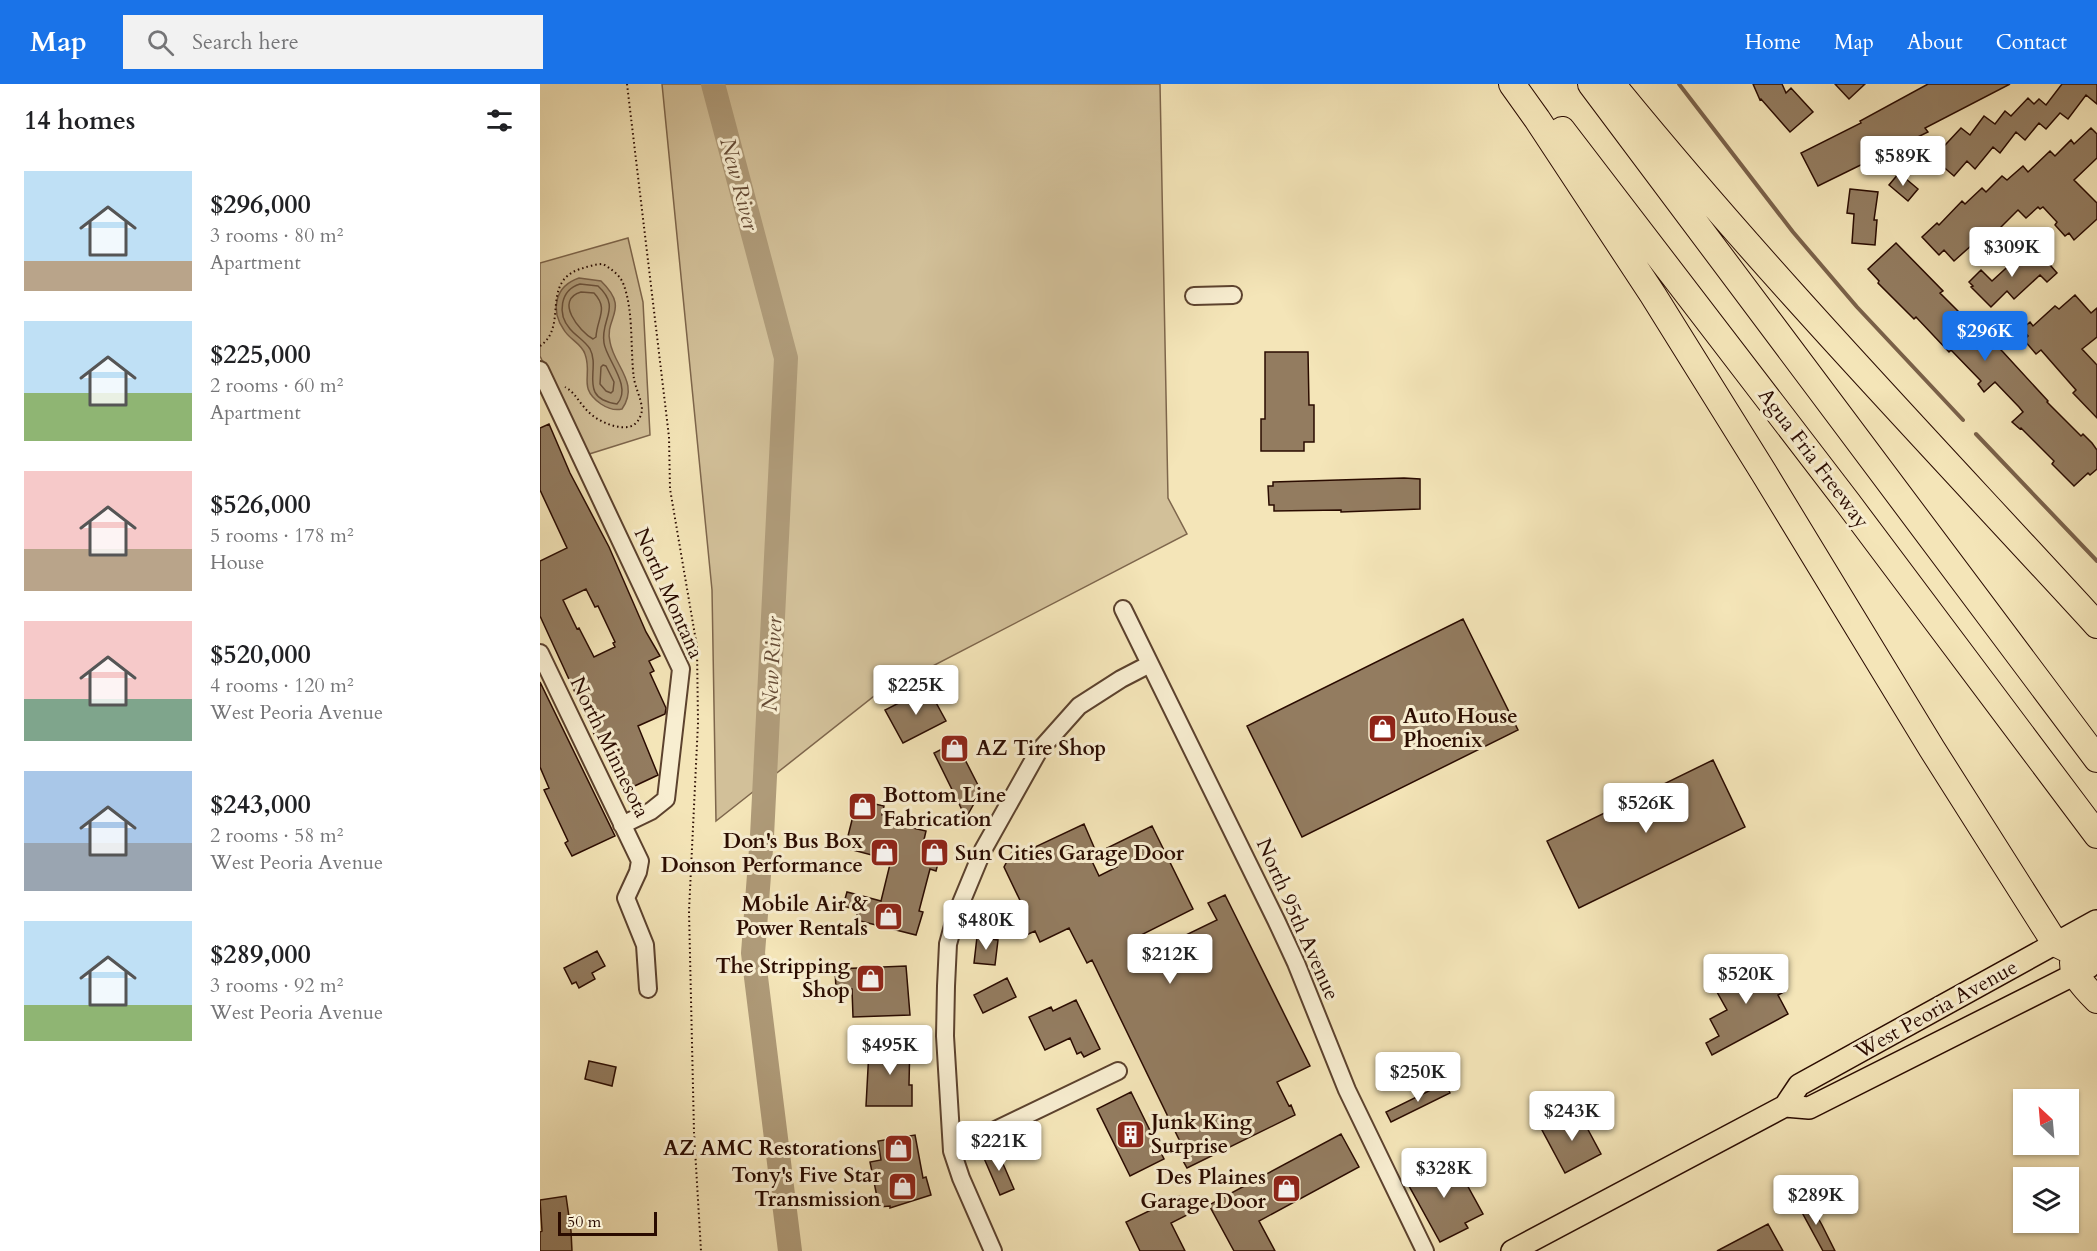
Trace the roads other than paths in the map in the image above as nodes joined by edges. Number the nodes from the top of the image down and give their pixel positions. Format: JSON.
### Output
{"nodes":[{"id":1,"x":1512,"y":84,"type":"edge"},
{"id":2,"x":1527,"y":84,"type":"edge"},
{"id":3,"x":1590,"y":84,"type":"edge"},
{"id":4,"x":1612,"y":84,"type":"edge"},
{"id":5,"x":1233,"y":295,"type":"dead end"},
{"id":6,"x":1194,"y":296,"type":"dead end"},
{"id":7,"x":542,"y":375,"type":"edge"},
{"id":8,"x":1123,"y":609,"type":"dead end"},
{"id":9,"x":2097,"y":625,"type":"edge"},
{"id":10,"x":540,"y":653,"type":"edge"},
{"id":11,"x":1150,"y":664,"type":"junction"},
{"id":12,"x":2097,"y":759,"type":"edge"},
{"id":13,"x":622,"y":825,"type":"junction"},
{"id":14,"x":2097,"y":835,"type":"edge"},
{"id":15,"x":2097,"y":923,"type":"edge"},
{"id":16,"x":2080,"y":958,"type":"edge"},
{"id":17,"x":648,"y":989,"type":"dead end"},
{"id":18,"x":2097,"y":1000,"type":"edge"},
{"id":19,"x":1118,"y":1071,"type":"dead end"},
{"id":20,"x":1785,"y":1106,"type":"junction"},
{"id":21,"x":952,"y":1151,"type":"junction"},
{"id":22,"x":993,"y":1251,"type":"edge"},
{"id":23,"x":1425,"y":1251,"type":"edge"},
{"id":24,"x":1512,"y":1251,"type":"edge"}],
"edges":[{"from":1,"to":16,"type":"highway"},
{"from":2,"to":14,"type":"highway","name":"Agua Fria Freeway"},
{"from":3,"to":12,"type":"highway"},
{"from":4,"to":9,"type":"highway"},
{"from":5,"to":6,"type":"street"},
{"from":7,"to":13,"type":"street","name":"North Montana"},
{"from":8,"to":11,"type":"street","name":"North 95th Avenue"},
{"from":10,"to":13,"type":"street","name":"North Minnesota"},
{"from":11,"to":21,"type":"street"},
{"from":11,"to":23,"type":"street","name":"North 95th Avenue"},
{"from":13,"to":17,"type":"street","name":"North Minnesota"},
{"from":15,"to":16,"type":"highway"},
{"from":16,"to":18,"type":"highway"},
{"from":16,"to":20,"type":"main road","name":"West Peoria Avenue"},
{"from":16,"to":20,"type":"main road","name":"West Peoria Avenue"},
{"from":19,"to":21,"type":"street"},
{"from":20,"to":24,"type":"main road","name":"West Peoria Avenue"},
{"from":21,"to":22,"type":"street"}]}
